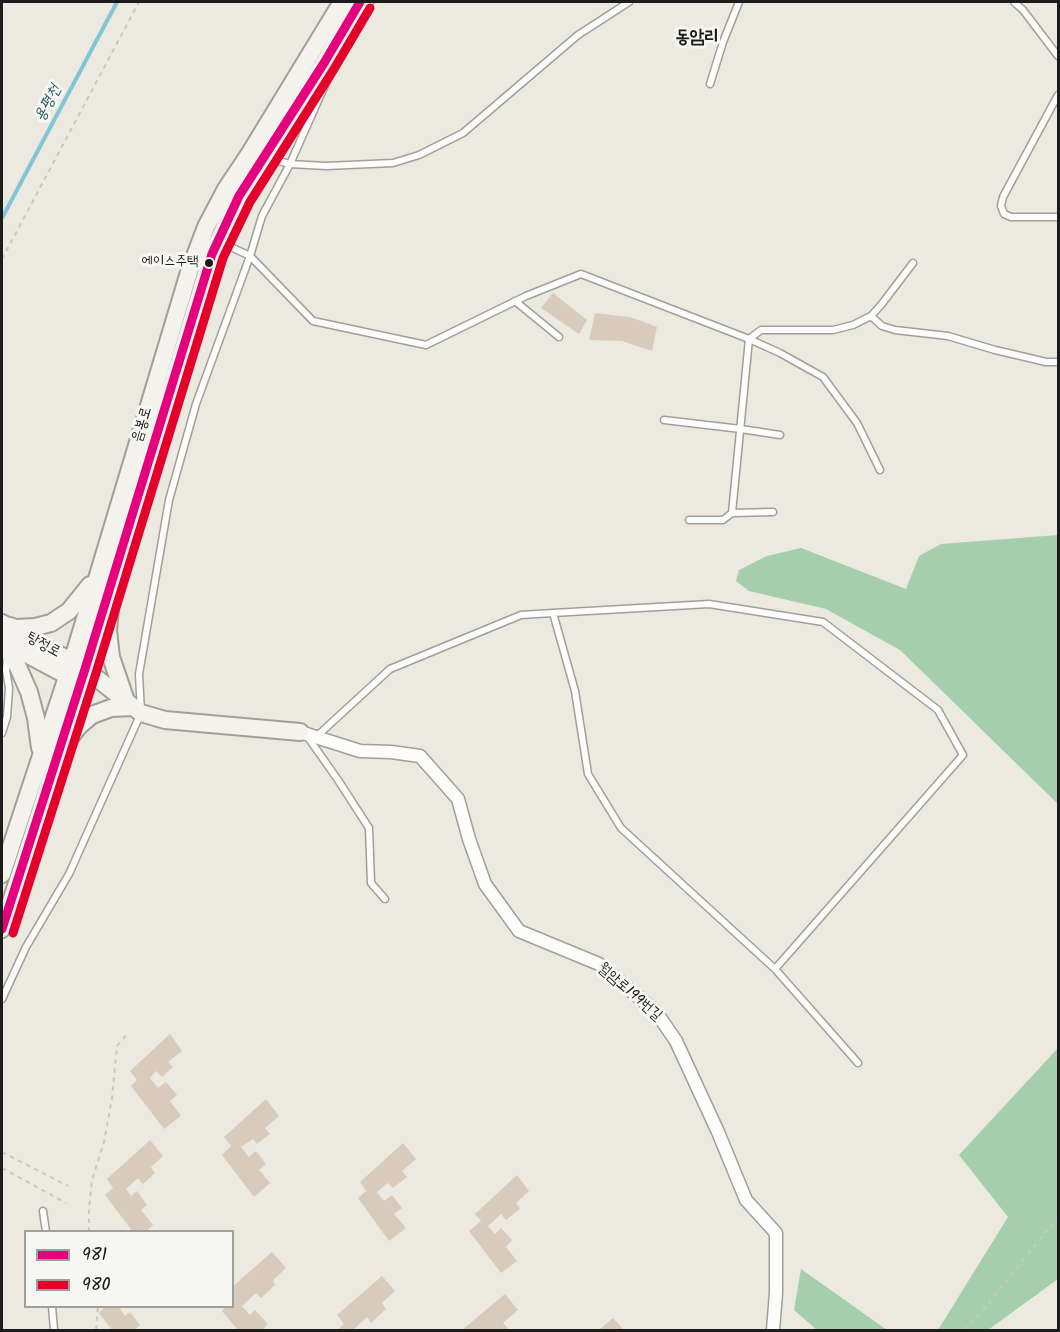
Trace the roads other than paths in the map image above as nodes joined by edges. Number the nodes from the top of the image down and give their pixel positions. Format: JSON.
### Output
{"nodes":[{"id":1,"x":342,"y":2,"type":"edge"},
{"id":2,"x":360,"y":2,"type":"edge"},
{"id":3,"x":370,"y":2,"type":"edge"},
{"id":4,"x":629,"y":2,"type":"edge"},
{"id":5,"x":739,"y":2,"type":"edge"},
{"id":6,"x":1014,"y":2,"type":"edge"},
{"id":7,"x":1059,"y":56,"type":"edge"},
{"id":8,"x":710,"y":84,"type":"dead end"},
{"id":9,"x":1059,"y":95,"type":"edge"},
{"id":10,"x":263,"y":157,"type":"junction"},
{"id":11,"x":291,"y":164,"type":"junction"},
{"id":12,"x":1059,"y":217,"type":"edge"},
{"id":13,"x":218,"y":241,"type":"junction"},
{"id":14,"x":250,"y":256,"type":"junction"},
{"id":15,"x":913,"y":263,"type":"dead end"},
{"id":16,"x":515,"y":301,"type":"junction"},
{"id":17,"x":871,"y":316,"type":"junction"},
{"id":18,"x":559,"y":338,"type":"dead end"},
{"id":19,"x":749,"y":339,"type":"junction"},
{"id":20,"x":1059,"y":362,"type":"edge"},
{"id":21,"x":664,"y":420,"type":"dead end"},
{"id":22,"x":741,"y":429,"type":"junction"},
{"id":23,"x":780,"y":435,"type":"dead end"},
{"id":24,"x":880,"y":470,"type":"dead end"},
{"id":25,"x":773,"y":512,"type":"dead end"},
{"id":26,"x":732,"y":513,"type":"junction"},
{"id":27,"x":689,"y":520,"type":"dead end"},
{"id":28,"x":104,"y":577,"type":"junction"},
{"id":29,"x":553,"y":613,"type":"junction"},
{"id":30,"x":2,"y":623,"type":"edge"},
{"id":31,"x":3,"y":645,"type":"edge"},
{"id":32,"x":76,"y":672,"type":"junction"},
{"id":33,"x":130,"y":705,"type":"junction"},
{"id":34,"x":2,"y":733,"type":"edge"},
{"id":35,"x":307,"y":734,"type":"junction"},
{"id":36,"x":59,"y":752,"type":"junction"},
{"id":37,"x":40,"y":756,"type":"junction"},
{"id":38,"x":2,"y":874,"type":"edge"},
{"id":39,"x":385,"y":899,"type":"dead end"},
{"id":40,"x":2,"y":929,"type":"edge"},
{"id":41,"x":775,"y":969,"type":"junction"},
{"id":42,"x":2,"y":999,"type":"edge"},
{"id":43,"x":858,"y":1064,"type":"dead end"},
{"id":44,"x":44,"y":1211,"type":"dead end"},
{"id":45,"x":46,"y":1230,"type":"edge"},
{"id":46,"x":52,"y":1308,"type":"edge"},
{"id":47,"x":54,"y":1330,"type":"edge"},
{"id":48,"x":773,"y":1330,"type":"edge"}],
"edges":[{"from":1,"to":28,"type":"main road","name":"음봉로"},
{"from":2,"to":10,"type":"main road","name":"음봉로"},
{"from":3,"to":11,"type":"lane"},
{"from":4,"to":11,"type":"lane"},
{"from":5,"to":8,"type":"lane"},
{"from":6,"to":7,"type":"lane"},
{"from":9,"to":12,"type":"lane"},
{"from":10,"to":11,"type":"lane"},
{"from":10,"to":13,"type":"main road","name":"음봉로"},
{"from":11,"to":14,"type":"lane"},
{"from":13,"to":14,"type":"lane"},
{"from":13,"to":28,"type":"main road","name":"음봉로"},
{"from":14,"to":16,"type":"lane"},
{"from":14,"to":33,"type":"lane"},
{"from":15,"to":17,"type":"lane"},
{"from":16,"to":18,"type":"lane"},
{"from":16,"to":19,"type":"lane"},
{"from":17,"to":19,"type":"lane"},
{"from":17,"to":20,"type":"lane"},
{"from":19,"to":22,"type":"lane"},
{"from":19,"to":24,"type":"lane"},
{"from":21,"to":22,"type":"lane"},
{"from":22,"to":23,"type":"lane"},
{"from":22,"to":26,"type":"lane"},
{"from":25,"to":26,"type":"lane"},
{"from":26,"to":27,"type":"lane"},
{"from":28,"to":30,"type":"main road"},
{"from":28,"to":32,"type":"main road","name":"음봉로"},
{"from":28,"to":33,"type":"main road"},
{"from":29,"to":35,"type":"lane"},
{"from":29,"to":41,"type":"lane"},
{"from":29,"to":41,"type":"lane"},
{"from":30,"to":32,"type":"main road","name":"탕정로"},
{"from":31,"to":32,"type":"main road","name":"탕정로"},
{"from":31,"to":34,"type":"lane"},
{"from":31,"to":37,"type":"main road"},
{"from":32,"to":33,"type":"main road"},
{"from":32,"to":36,"type":"main road","name":"음봉로"},
{"from":32,"to":37,"type":"main road","name":"음봉로"},
{"from":33,"to":35,"type":"main road"},
{"from":33,"to":36,"type":"main road"},
{"from":33,"to":42,"type":"lane"},
{"from":35,"to":39,"type":"lane"},
{"from":35,"to":48,"type":"street","name":"월암로199번길"},
{"from":36,"to":40,"type":"main road","name":"음봉로"},
{"from":37,"to":38,"type":"main road","name":"음봉로"},
{"from":41,"to":43,"type":"lane"},
{"from":44,"to":45,"type":"lane"},
{"from":46,"to":47,"type":"lane"}]}
